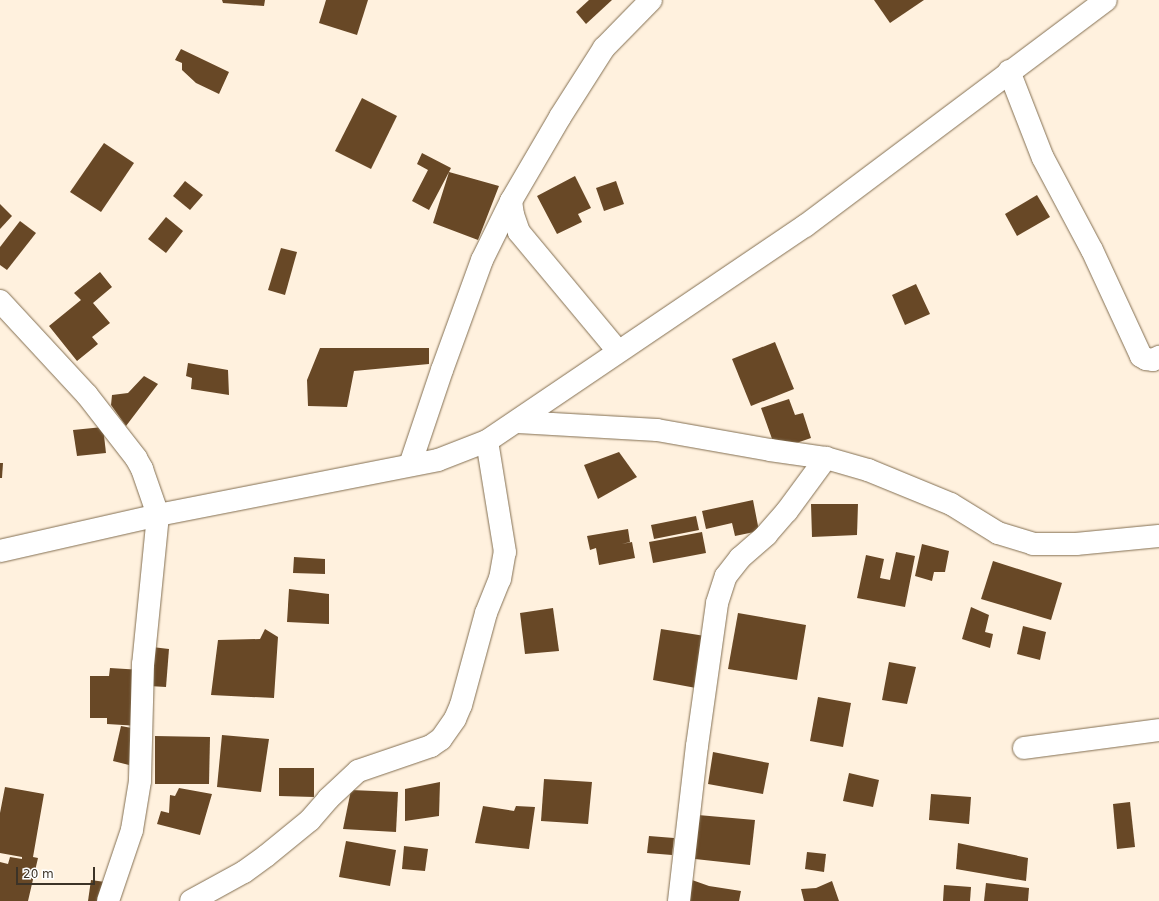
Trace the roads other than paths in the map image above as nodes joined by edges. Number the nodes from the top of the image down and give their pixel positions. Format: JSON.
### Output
{"nodes":[{"id":1,"x":651,"y":0,"type":"edge"},
{"id":2,"x":1106,"y":0,"type":"edge"},
{"id":3,"x":1009,"y":71,"type":"junction"},
{"id":4,"x":511,"y":201,"type":"junction"},
{"id":5,"x":0,"y":301,"type":"edge"},
{"id":6,"x":618,"y":351,"type":"junction"},
{"id":7,"x":1159,"y":357,"type":"edge"},
{"id":8,"x":518,"y":422,"type":"junction"},
{"id":9,"x":487,"y":441,"type":"junction"},
{"id":10,"x":826,"y":458,"type":"junction"},
{"id":11,"x":410,"y":465,"type":"junction"},
{"id":12,"x":158,"y":515,"type":"junction"},
{"id":13,"x":1159,"y":536,"type":"edge"},
{"id":14,"x":0,"y":551,"type":"edge"},
{"id":15,"x":1159,"y":730,"type":"edge"},
{"id":16,"x":1024,"y":748,"type":"dead end"},
{"id":17,"x":108,"y":901,"type":"edge"},
{"id":18,"x":191,"y":901,"type":"edge"},
{"id":19,"x":679,"y":901,"type":"edge"}],
"edges":[{"from":1,"to":4,"type":"street"},
{"from":2,"to":3,"type":"street"},
{"from":3,"to":6,"type":"street"},
{"from":3,"to":7,"type":"street"},
{"from":4,"to":6,"type":"street"},
{"from":4,"to":11,"type":"street"},
{"from":5,"to":12,"type":"street"},
{"from":6,"to":8,"type":"street"},
{"from":8,"to":9,"type":"street"},
{"from":8,"to":10,"type":"street"},
{"from":9,"to":11,"type":"street"},
{"from":9,"to":18,"type":"street"},
{"from":10,"to":13,"type":"street"},
{"from":10,"to":19,"type":"street"},
{"from":11,"to":12,"type":"street"},
{"from":12,"to":14,"type":"street"},
{"from":12,"to":17,"type":"street"},
{"from":15,"to":16,"type":"street"}]}
